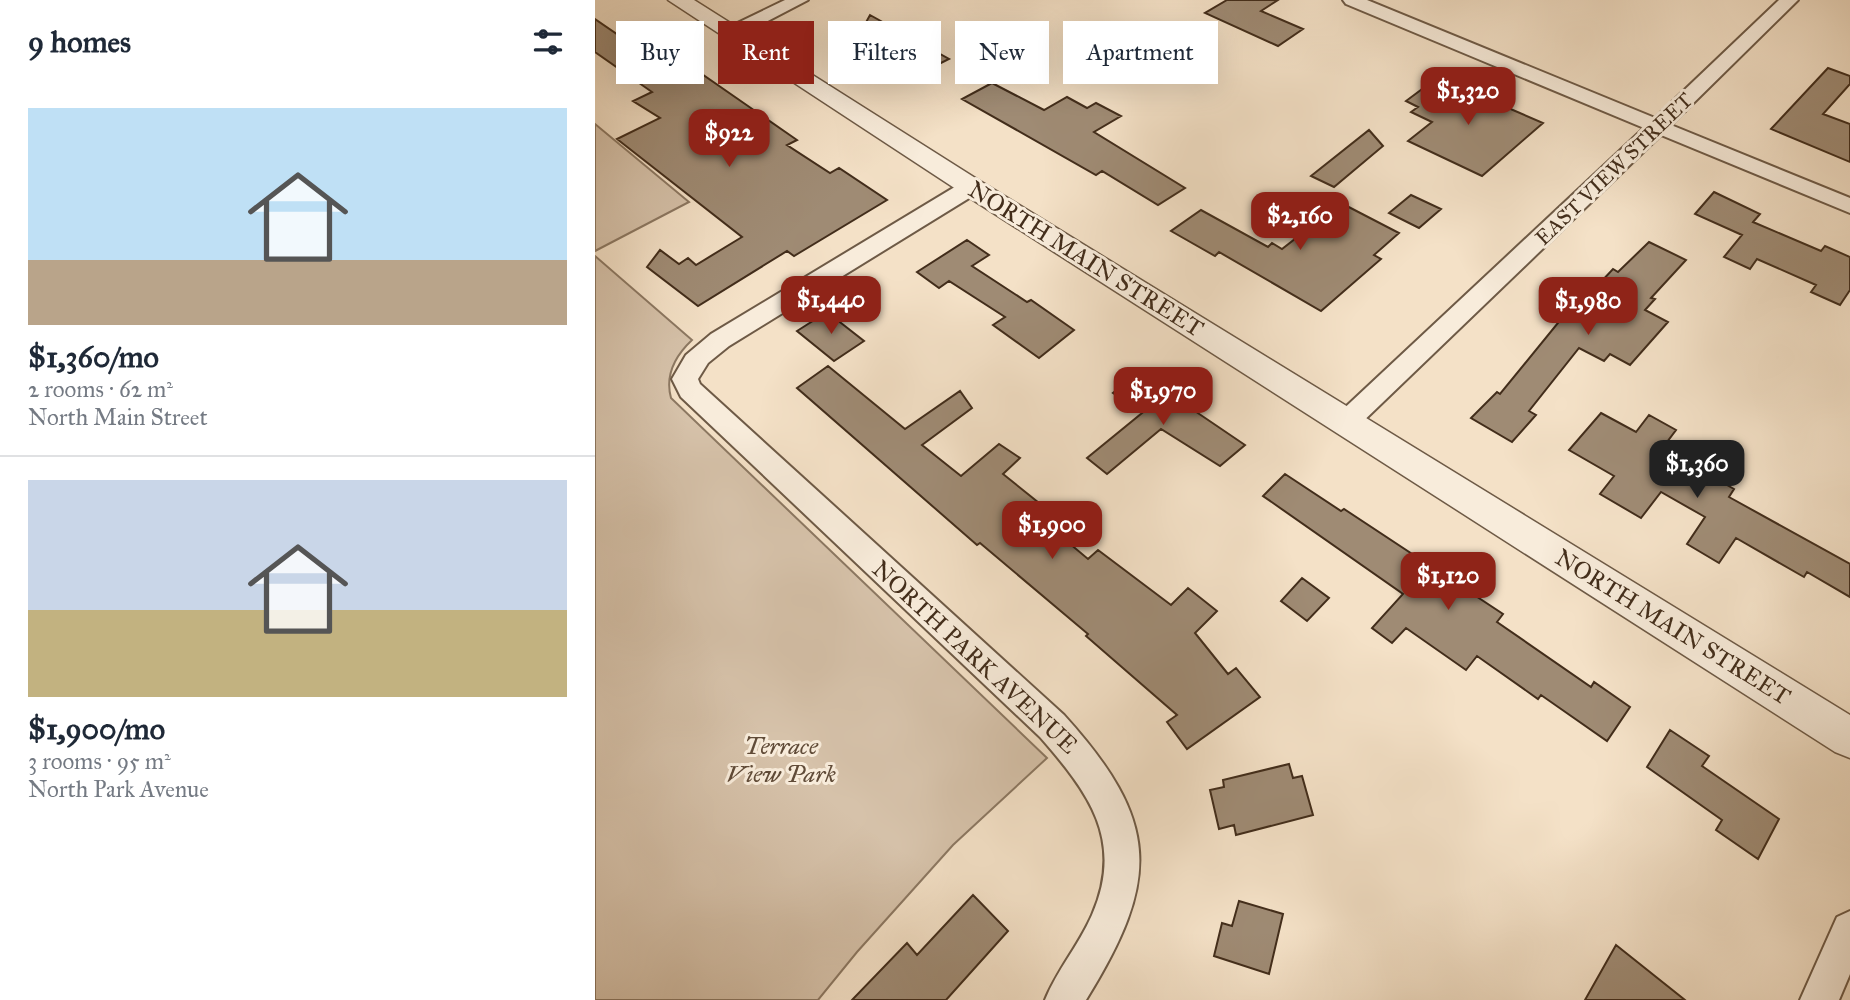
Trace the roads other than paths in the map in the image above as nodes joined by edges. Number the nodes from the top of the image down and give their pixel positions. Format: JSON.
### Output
{"nodes":[{"id":1,"x":679,"y":0,"type":"edge"},
{"id":2,"x":799,"y":0,"type":"edge"},
{"id":3,"x":1352,"y":0,"type":"edge"},
{"id":4,"x":1789,"y":0,"type":"edge"},
{"id":5,"x":756,"y":21,"type":"edge"},
{"id":6,"x":718,"y":25,"type":"edge"},
{"id":7,"x":810,"y":84,"type":"edge"},
{"id":8,"x":1658,"y":126,"type":"junction"},
{"id":9,"x":971,"y":187,"type":"junction"},
{"id":10,"x":1850,"y":206,"type":"edge"},
{"id":11,"x":1346,"y":422,"type":"junction"},
{"id":12,"x":1850,"y":738,"type":"edge"},
{"id":13,"x":1850,"y":930,"type":"edge"},
{"id":14,"x":1064,"y":1000,"type":"edge"},
{"id":15,"x":1819,"y":1000,"type":"edge"}],
"edges":[{"from":1,"to":6,"type":"street","name":"NORTH MAIN STREET"},
{"from":2,"to":5,"type":"street"},
{"from":3,"to":8,"type":"street"},
{"from":4,"to":8,"type":"street","name":"EAST VIEW STREET"},
{"from":7,"to":9,"type":"street","name":"NORTH MAIN STREET"},
{"from":8,"to":10,"type":"street"},
{"from":8,"to":11,"type":"street","name":"EAST VIEW STREET"},
{"from":9,"to":11,"type":"street","name":"NORTH MAIN STREET"},
{"from":9,"to":14,"type":"street","name":"NORTH PARK AVENUE"},
{"from":11,"to":12,"type":"street","name":"NORTH MAIN STREET"},
{"from":13,"to":15,"type":"street"}]}
